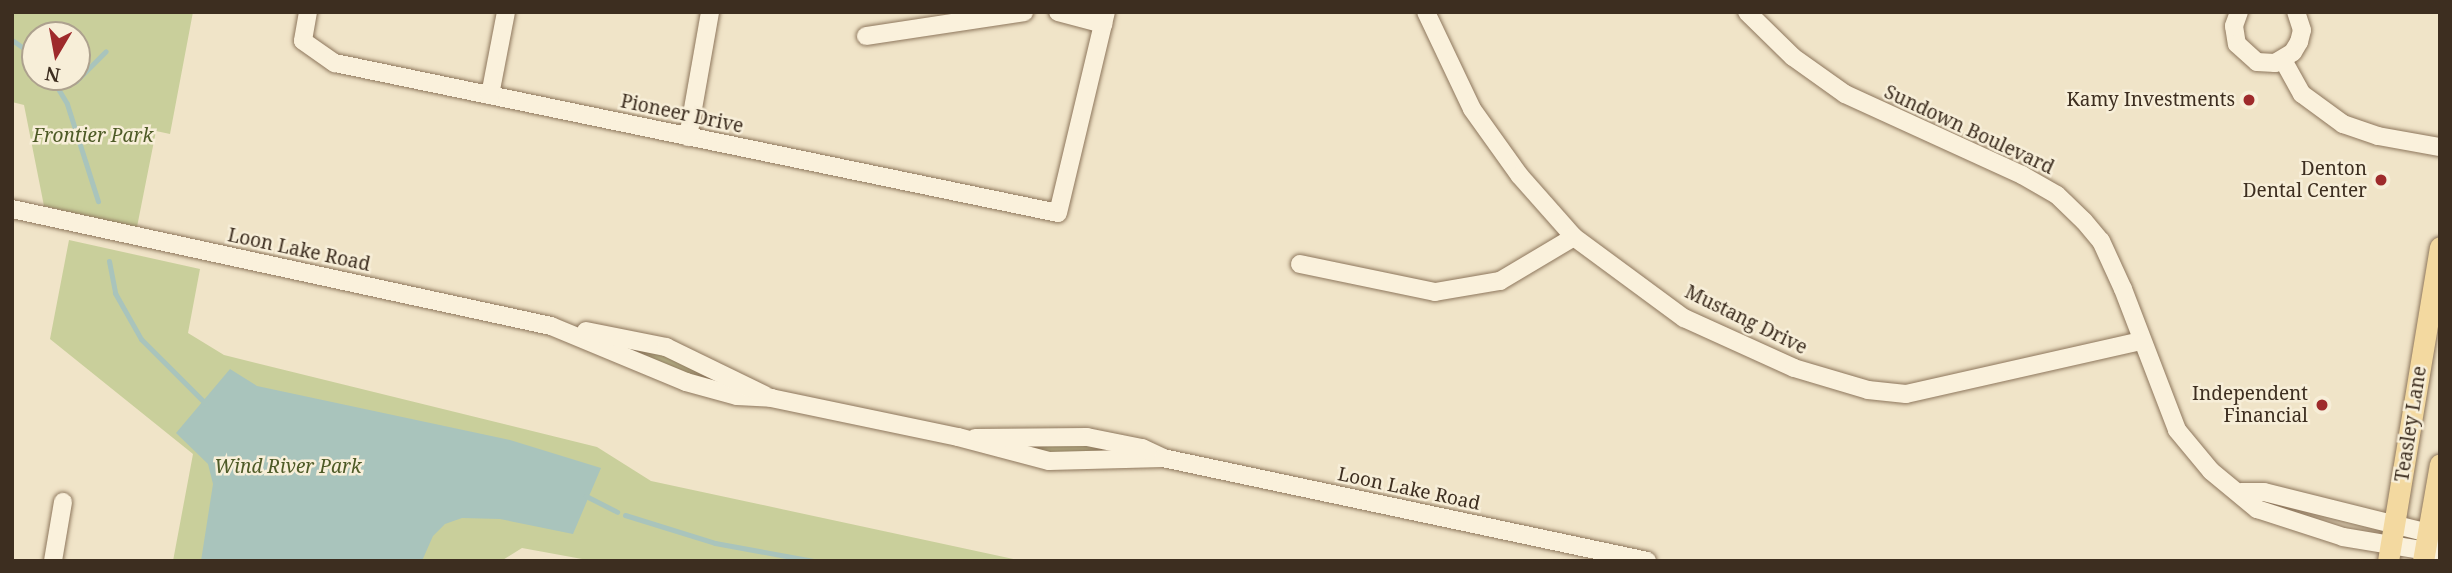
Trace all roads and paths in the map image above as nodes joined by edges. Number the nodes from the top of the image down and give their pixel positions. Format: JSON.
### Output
{"nodes":[{"id":1,"x":308,"y":12,"type":"edge"},
{"id":2,"x":506,"y":12,"type":"edge"},
{"id":3,"x":710,"y":12,"type":"edge"},
{"id":4,"x":1024,"y":12,"type":"edge"},
{"id":5,"x":1058,"y":12,"type":"edge"},
{"id":6,"x":1426,"y":12,"type":"edge"},
{"id":7,"x":1747,"y":12,"type":"edge"},
{"id":8,"x":2239,"y":12,"type":"edge"},
{"id":9,"x":2296,"y":12,"type":"edge"},
{"id":10,"x":1104,"y":18,"type":"edge"},
{"id":11,"x":866,"y":36,"type":"dead end"},
{"id":12,"x":2283,"y":60,"type":"junction"},
{"id":13,"x":490,"y":95,"type":"junction"},
{"id":14,"x":688,"y":136,"type":"junction"},
{"id":15,"x":2440,"y":147,"type":"edge"},
{"id":16,"x":12,"y":209,"type":"edge"},
{"id":17,"x":1574,"y":237,"type":"junction"},
{"id":18,"x":2440,"y":247,"type":"edge"},
{"id":19,"x":1300,"y":264,"type":"dead end"},
{"id":20,"x":576,"y":332,"type":"junction"},
{"id":21,"x":2142,"y":341,"type":"junction"},
{"id":22,"x":771,"y":398,"type":"junction"},
{"id":23,"x":2440,"y":464,"type":"edge"},
{"id":24,"x":63,"y":502,"type":"dead end"},
{"id":25,"x":2391,"y":544,"type":"edge"},
{"id":26,"x":2431,"y":547,"type":"edge"},
{"id":27,"x":53,"y":561,"type":"edge"},
{"id":28,"x":1647,"y":561,"type":"edge"}],
"edges":[{"from":1,"to":13,"type":"street","name":"Pioneer Drive"},
{"from":2,"to":13,"type":"street"},
{"from":3,"to":14,"type":"street"},
{"from":4,"to":11,"type":"street"},
{"from":5,"to":10,"type":"street"},
{"from":6,"to":17,"type":"street","name":"Mustang Drive"},
{"from":7,"to":21,"type":"street","name":"Sundown Boulevard"},
{"from":8,"to":12,"type":"street"},
{"from":9,"to":12,"type":"street"},
{"from":10,"to":14,"type":"street","name":"Pioneer Drive"},
{"from":12,"to":15,"type":"street"},
{"from":13,"to":14,"type":"street","name":"Pioneer Drive"},
{"from":16,"to":20,"type":"street","name":"Loon Lake Road"},
{"from":17,"to":19,"type":"street"},
{"from":17,"to":21,"type":"street","name":"Mustang Drive"},
{"from":18,"to":25,"type":"main road","name":"Teasley Lane"},
{"from":20,"to":22,"type":"street","name":"Loon Lake Road"},
{"from":20,"to":22,"type":"street","name":"Loon Lake Road"},
{"from":21,"to":25,"type":"street","name":"Sundown Boulevard"},
{"from":22,"to":28,"type":"street","name":"Loon Lake Road"},
{"from":23,"to":26,"type":"main road","name":"Teasley Lane"},
{"from":24,"to":27,"type":"street"},
{"from":25,"to":26,"type":"street","name":"Sundown Boulevard"}]}
